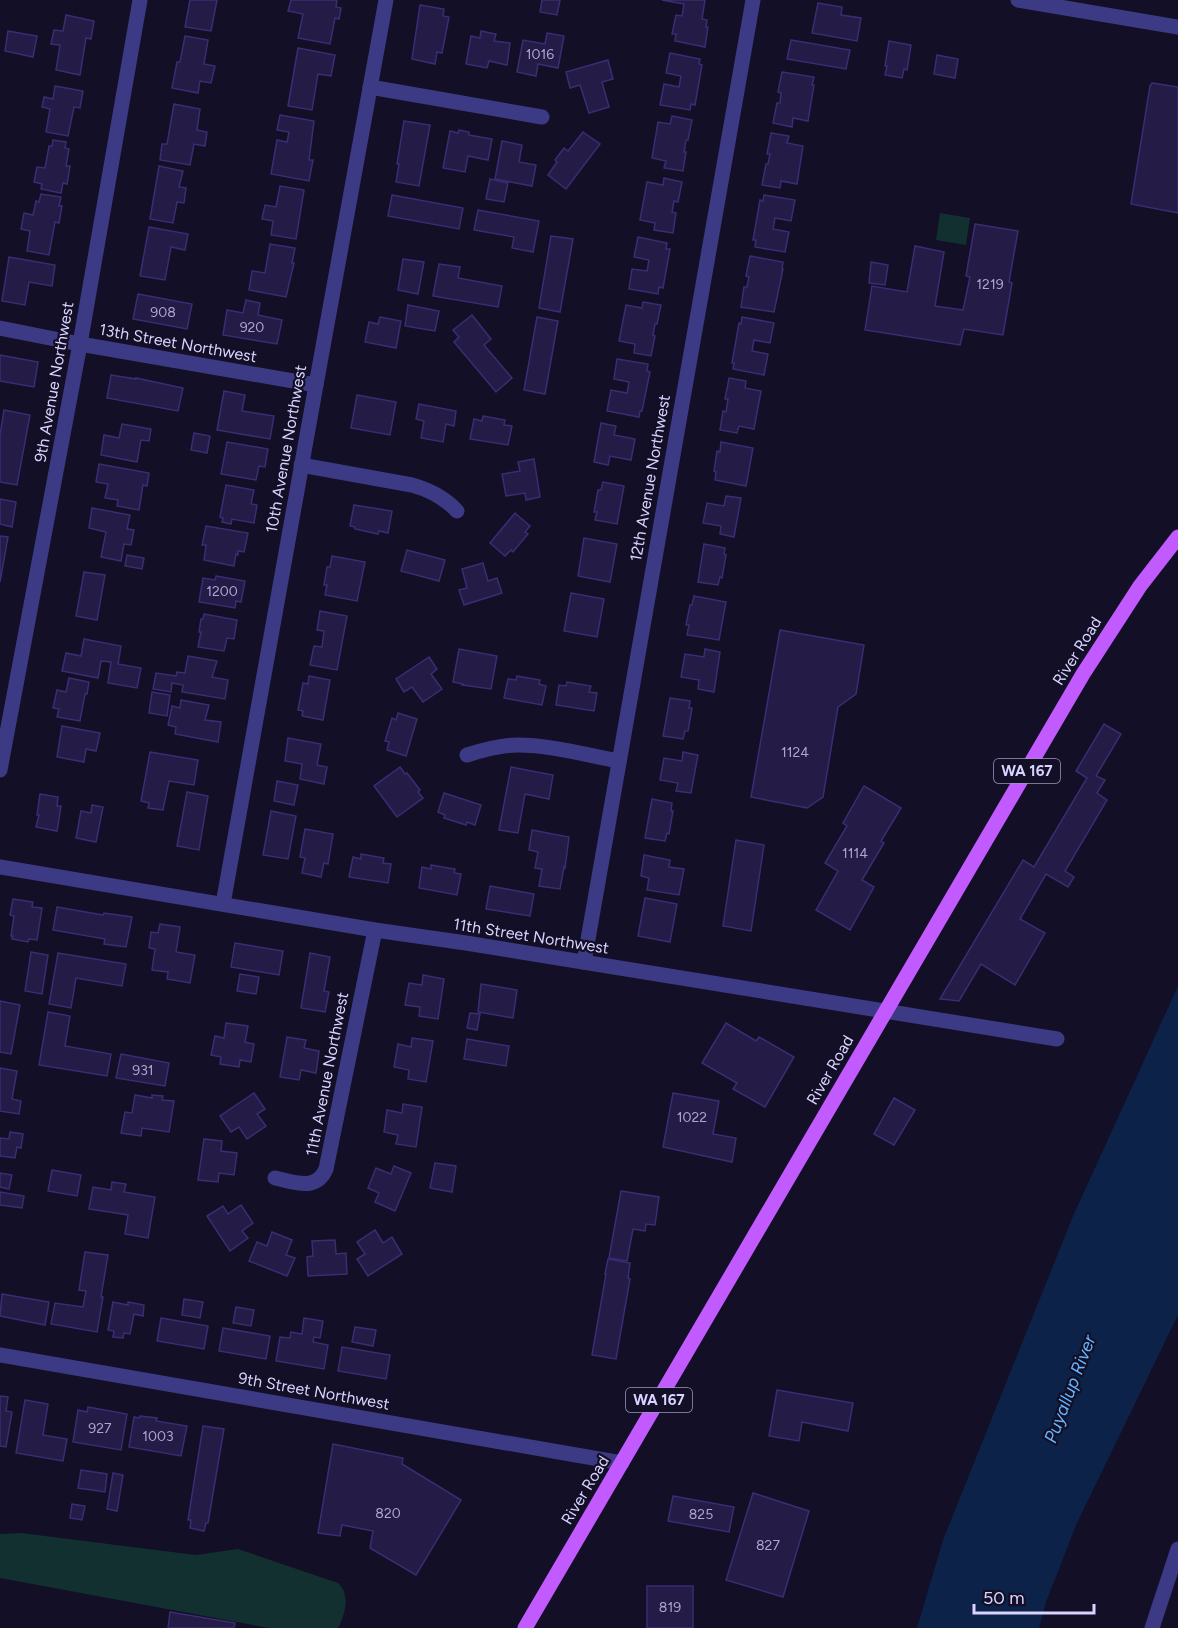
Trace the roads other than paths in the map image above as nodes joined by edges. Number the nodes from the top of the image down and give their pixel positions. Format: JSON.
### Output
{"nodes":[{"id":1,"x":140,"y":0,"type":"edge"},
{"id":2,"x":386,"y":0,"type":"edge"},
{"id":3,"x":753,"y":0,"type":"edge"},
{"id":4,"x":1018,"y":0,"type":"edge"},
{"id":5,"x":1178,"y":27,"type":"edge"},
{"id":6,"x":370,"y":87,"type":"junction"},
{"id":7,"x":542,"y":117,"type":"dead end"},
{"id":8,"x":0,"y":328,"type":"edge"},
{"id":9,"x":80,"y":344,"type":"junction"},
{"id":10,"x":316,"y":385,"type":"junction"},
{"id":11,"x":301,"y":465,"type":"junction"},
{"id":12,"x":457,"y":511,"type":"dead end"},
{"id":13,"x":1178,"y":537,"type":"edge"},
{"id":14,"x":467,"y":755,"type":"dead end"},
{"id":15,"x":619,"y":761,"type":"junction"},
{"id":16,"x":0,"y":770,"type":"edge"},
{"id":17,"x":0,"y":867,"type":"edge"},
{"id":18,"x":223,"y":904,"type":"junction"},
{"id":19,"x":375,"y":930,"type":"junction"},
{"id":20,"x":584,"y":962,"type":"junction"},
{"id":21,"x":885,"y":1011,"type":"junction"},
{"id":22,"x":1057,"y":1039,"type":"dead end"},
{"id":23,"x":275,"y":1178,"type":"dead end"},
{"id":24,"x":0,"y":1355,"type":"edge"},
{"id":25,"x":622,"y":1463,"type":"junction"},
{"id":26,"x":1178,"y":1549,"type":"edge"},
{"id":27,"x":525,"y":1628,"type":"edge"},
{"id":28,"x":1152,"y":1628,"type":"edge"}],
"edges":[{"from":1,"to":9,"type":"street","name":"9th Avenue Northwest"},
{"from":2,"to":6,"type":"street","name":"10th Avenue Northwest"},
{"from":3,"to":15,"type":"street","name":"12th Avenue Northwest"},
{"from":4,"to":5,"type":"street"},
{"from":6,"to":7,"type":"street"},
{"from":6,"to":10,"type":"street","name":"10th Avenue Northwest"},
{"from":8,"to":9,"type":"street","name":"13th Street Northwest"},
{"from":9,"to":10,"type":"street","name":"13th Street Northwest"},
{"from":9,"to":16,"type":"street","name":"9th Avenue Northwest"},
{"from":10,"to":11,"type":"street","name":"10th Avenue Northwest"},
{"from":11,"to":12,"type":"street"},
{"from":11,"to":18,"type":"street","name":"10th Avenue Northwest"},
{"from":13,"to":21,"type":"main road","name":"River Road","number":"WA 167"},
{"from":14,"to":15,"type":"street"},
{"from":15,"to":20,"type":"street","name":"12th Avenue Northwest"},
{"from":17,"to":18,"type":"street","name":"11th Street Northwest"},
{"from":18,"to":19,"type":"street","name":"11th Street Northwest"},
{"from":19,"to":20,"type":"street","name":"11th Street Northwest"},
{"from":19,"to":23,"type":"street","name":"11th Avenue Northwest"},
{"from":20,"to":21,"type":"street","name":"11th Street Northwest"},
{"from":21,"to":22,"type":"street","name":"11th Street Northwest"},
{"from":21,"to":25,"type":"main road","name":"River Road","number":"WA 167"},
{"from":24,"to":25,"type":"street","name":"9th Street Northwest"},
{"from":25,"to":27,"type":"main road","name":"River Road","number":"WA 167"},
{"from":26,"to":28,"type":"street"}]}
